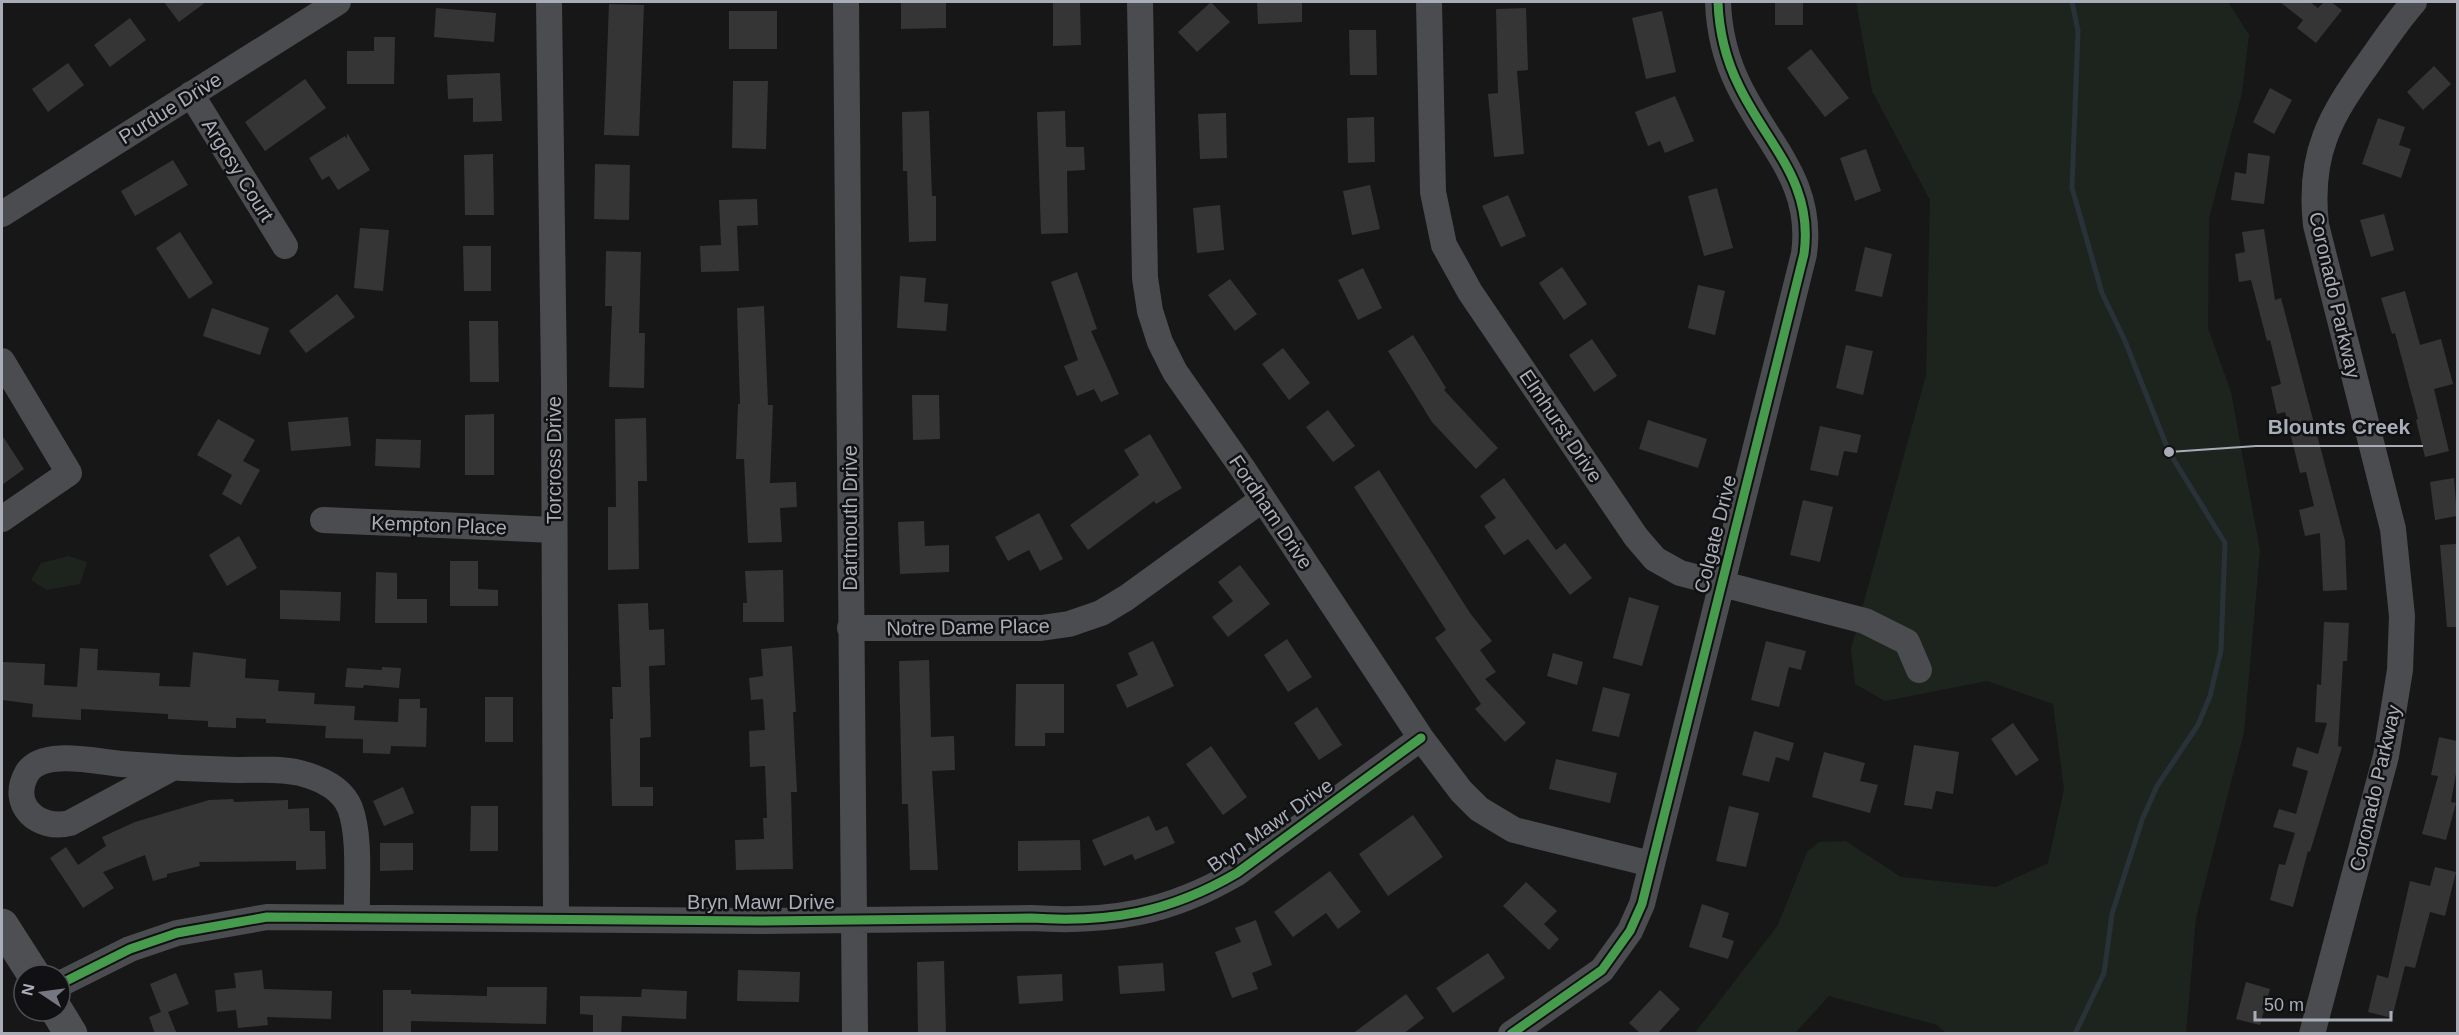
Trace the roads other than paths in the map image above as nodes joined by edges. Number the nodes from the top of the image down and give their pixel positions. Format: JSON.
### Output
{"nodes":[{"id":1,"x":338,"y":2,"type":"edge"},
{"id":2,"x":549,"y":2,"type":"edge"},
{"id":3,"x":846,"y":2,"type":"edge"},
{"id":4,"x":1140,"y":2,"type":"edge"},
{"id":5,"x":1429,"y":2,"type":"edge"},
{"id":6,"x":1718,"y":2,"type":"edge"},
{"id":7,"x":2405,"y":4,"type":"edge"},
{"id":8,"x":191,"y":94,"type":"junction"},
{"id":9,"x":2,"y":214,"type":"edge"},
{"id":10,"x":285,"y":246,"type":"dead end"},
{"id":11,"x":2,"y":361,"type":"edge"},
{"id":12,"x":1263,"y":499,"type":"junction"},
{"id":13,"x":2,"y":519,"type":"edge"},
{"id":14,"x":323,"y":520,"type":"dead end"},
{"id":15,"x":554,"y":530,"type":"junction"},
{"id":16,"x":1720,"y":585,"type":"junction"},
{"id":17,"x":850,"y":628,"type":"junction"},
{"id":18,"x":1919,"y":670,"type":"dead end"},
{"id":19,"x":1421,"y":738,"type":"junction"},
{"id":20,"x":172,"y":768,"type":"junction"},
{"id":21,"x":1651,"y":864,"type":"junction"},
{"id":22,"x":357,"y":917,"type":"junction"},
{"id":23,"x":556,"y":919,"type":"junction"},
{"id":24,"x":854,"y":920,"type":"junction"},
{"id":25,"x":2,"y":925,"type":"edge"},
{"id":26,"x":26,"y":963,"type":"edge"},
{"id":27,"x":72,"y":978,"type":"edge"},
{"id":28,"x":855,"y":1034,"type":"edge"},
{"id":29,"x":1511,"y":1034,"type":"edge"},
{"id":30,"x":2312,"y":1034,"type":"edge"}],
"edges":[{"from":1,"to":8,"type":"street","name":"Purdue Drive"},
{"from":2,"to":15,"type":"street","name":"Torcross Drive"},
{"from":3,"to":17,"type":"street","name":"Dartmouth Drive"},
{"from":4,"to":12,"type":"street","name":"Fordham Drive"},
{"from":5,"to":16,"type":"street","name":"Elmhurst Drive"},
{"from":6,"to":16,"type":"street","name":"Colgate Drive"},
{"from":7,"to":30,"type":"street","name":"Coronado Parkway"},
{"from":8,"to":9,"type":"street","name":"Purdue Drive"},
{"from":8,"to":10,"type":"street","name":"Argosy Court"},
{"from":11,"to":13,"type":"street"},
{"from":12,"to":17,"type":"street","name":"Notre Dame Place"},
{"from":12,"to":19,"type":"street","name":"Fordham Drive"},
{"from":14,"to":15,"type":"street","name":"Kempton Place"},
{"from":15,"to":23,"type":"street","name":"Torcross Drive"},
{"from":16,"to":18,"type":"street","name":"Elmhurst Drive"},
{"from":16,"to":21,"type":"street","name":"Colgate Drive"},
{"from":17,"to":24,"type":"street","name":"Dartmouth Drive"},
{"from":19,"to":21,"type":"street","name":"Fordham Drive"},
{"from":19,"to":24,"type":"street","name":"Bryn Mawr Drive"},
{"from":20,"to":20,"type":"street"},
{"from":20,"to":22,"type":"street"},
{"from":21,"to":29,"type":"street","name":"Colgate Drive"},
{"from":22,"to":23,"type":"street","name":"Bryn Mawr Drive"},
{"from":22,"to":27,"type":"street","name":"Bryn Mawr Drive"},
{"from":23,"to":24,"type":"street","name":"Bryn Mawr Drive"},
{"from":24,"to":28,"type":"street","name":"Dartmouth Drive"},
{"from":25,"to":26,"type":"main road"}]}
